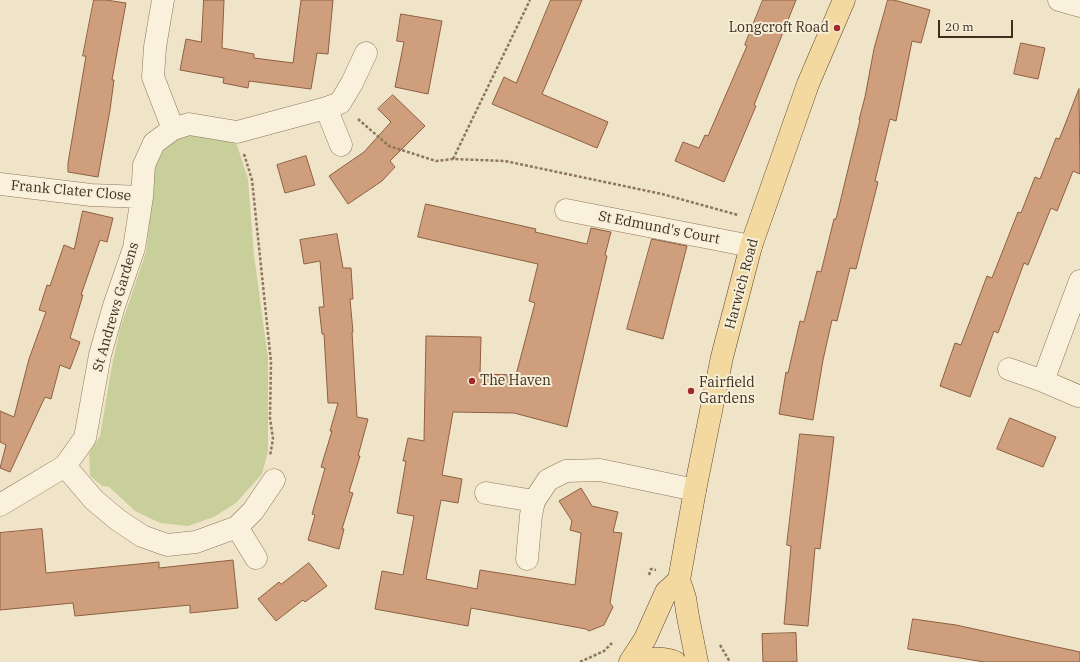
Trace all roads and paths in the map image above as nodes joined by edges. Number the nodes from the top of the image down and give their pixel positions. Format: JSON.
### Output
{"nodes":[{"id":1,"x":163,"y":0,"type":"edge"},
{"id":2,"x":530,"y":0,"type":"edge"},
{"id":3,"x":844,"y":0,"type":"edge"},
{"id":4,"x":1059,"y":0,"type":"edge"},
{"id":5,"x":1080,"y":6,"type":"edge"},
{"id":6,"x":366,"y":53,"type":"dead end"},
{"id":7,"x":333,"y":106,"type":"junction"},
{"id":8,"x":173,"y":129,"type":"junction"},
{"id":9,"x":237,"y":132,"type":"junction"},
{"id":10,"x":341,"y":144,"type":"dead end"},
{"id":11,"x":453,"y":159,"type":"junction"},
{"id":12,"x":0,"y":184,"type":"edge"},
{"id":13,"x":142,"y":197,"type":"junction"},
{"id":14,"x":566,"y":210,"type":"dead end"},
{"id":15,"x":760,"y":220,"type":"junction"},
{"id":16,"x":751,"y":246,"type":"junction"},
{"id":17,"x":1080,"y":281,"type":"edge"},
{"id":18,"x":1009,"y":369,"type":"dead end"},
{"id":19,"x":1042,"y":381,"type":"junction"},
{"id":20,"x":1078,"y":396,"type":"dead end"},
{"id":21,"x":65,"y":466,"type":"junction"},
{"id":22,"x":274,"y":480,"type":"joint"},
{"id":23,"x":695,"y":490,"type":"junction"},
{"id":24,"x":486,"y":493,"type":"dead end"},
{"id":25,"x":534,"y":501,"type":"junction"},
{"id":26,"x":0,"y":505,"type":"edge"},
{"id":27,"x":237,"y":527,"type":"junction"},
{"id":28,"x":256,"y":558,"type":"dead end"},
{"id":29,"x":527,"y":559,"type":"dead end"},
{"id":30,"x":679,"y":580,"type":"junction"},
{"id":31,"x":630,"y":662,"type":"edge"},
{"id":32,"x":640,"y":662,"type":"edge"},
{"id":33,"x":675,"y":662,"type":"edge"},
{"id":34,"x":698,"y":662,"type":"edge"}],
"edges":[{"from":1,"to":8,"type":"street"},
{"from":2,"to":11,"type":"path"},
{"from":3,"to":15,"type":"main road","name":"Harwich Road"},
{"from":4,"to":5,"type":"street"},
{"from":6,"to":7,"type":"street"},
{"from":7,"to":9,"type":"street","name":"St Andrews Gardens"},
{"from":7,"to":10,"type":"street"},
{"from":7,"to":11,"type":"path"},
{"from":8,"to":9,"type":"street","name":"St Andrews Gardens"},
{"from":8,"to":13,"type":"street","name":"St Andrews Gardens"},
{"from":9,"to":22,"type":"path"},
{"from":11,"to":15,"type":"path"},
{"from":12,"to":13,"type":"street","name":"Frank Clater Close"},
{"from":13,"to":21,"type":"street","name":"St Andrews Gardens"},
{"from":14,"to":16,"type":"street","name":"St Edmund's Court"},
{"from":15,"to":16,"type":"main road","name":"Harwich Road"},
{"from":16,"to":23,"type":"main road","name":"Harwich Road"},
{"from":17,"to":19,"type":"street"},
{"from":18,"to":19,"type":"street"},
{"from":19,"to":20,"type":"street"},
{"from":21,"to":26,"type":"street","name":"St Andrews Gardens"},
{"from":21,"to":27,"type":"street"},
{"from":22,"to":27,"type":"street"},
{"from":23,"to":25,"type":"street"},
{"from":23,"to":30,"type":"main road","name":"Harwich Road"},
{"from":24,"to":25,"type":"street"},
{"from":25,"to":29,"type":"street"},
{"from":27,"to":28,"type":"street"},
{"from":30,"to":31,"type":"main road"},
{"from":30,"to":34,"type":"main road","name":"Harwich Road"},
{"from":32,"to":33,"type":"main road"}]}
